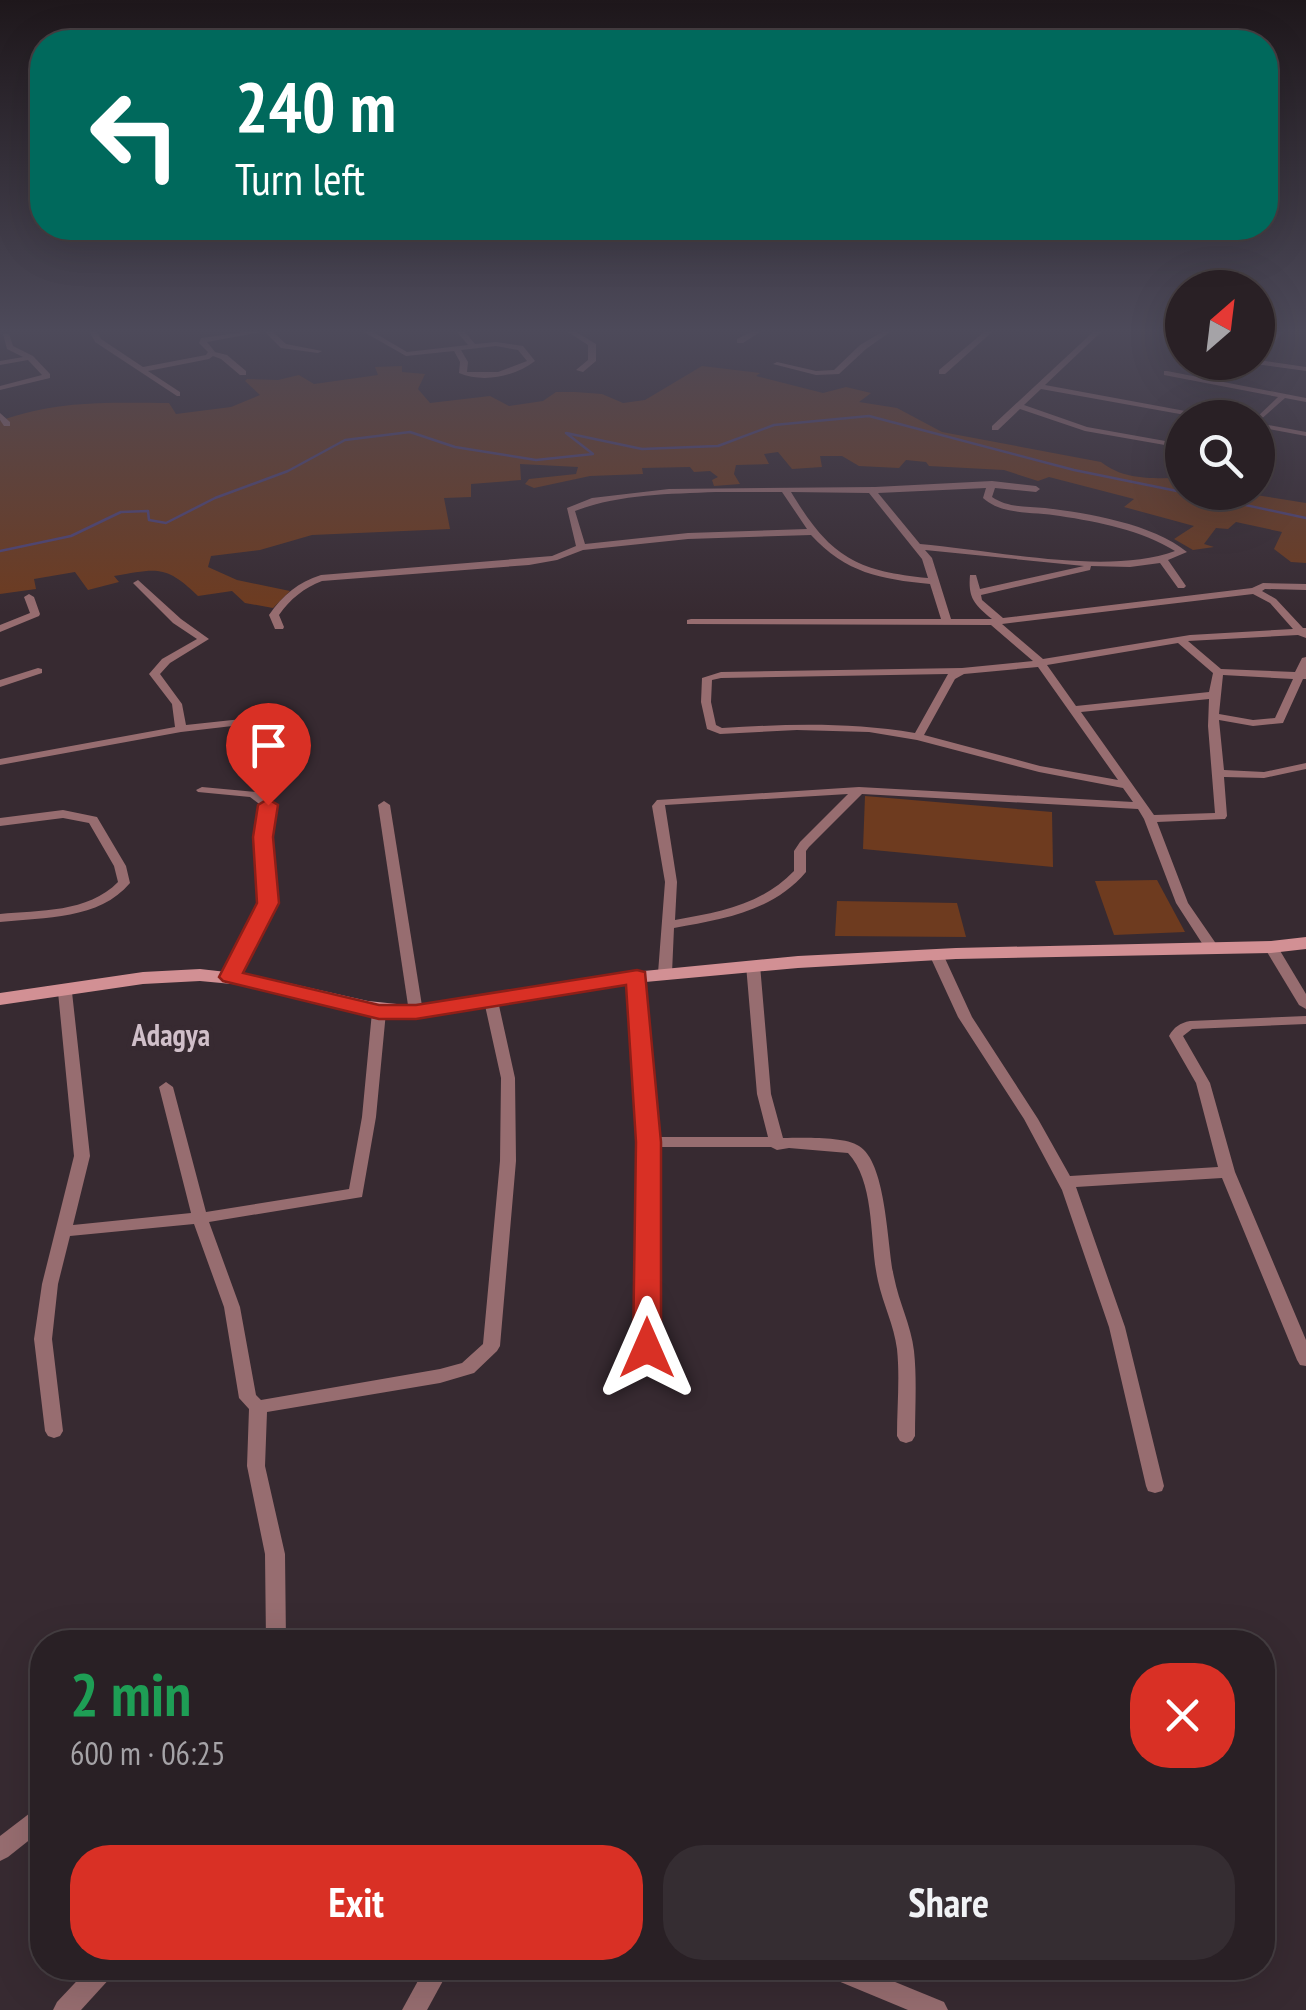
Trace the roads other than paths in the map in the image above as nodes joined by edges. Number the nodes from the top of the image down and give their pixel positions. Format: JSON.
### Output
{"nodes":[{"id":1,"x":996,"y":426,"type":"edge"},
{"id":2,"x":1076,"y":426,"type":"edge"},
{"id":3,"x":1275,"y":426,"type":"edge"},
{"id":4,"x":994,"y":428,"type":"dead end"},
{"id":5,"x":1306,"y":434,"type":"edge"},
{"id":6,"x":1165,"y":443,"type":"edge"},
{"id":7,"x":992,"y":484,"type":"junction"},
{"id":8,"x":785,"y":489,"type":"junction"},
{"id":9,"x":1036,"y":489,"type":"dead end"},
{"id":10,"x":871,"y":490,"type":"junction"},
{"id":11,"x":814,"y":532,"type":"junction"},
{"id":12,"x":916,"y":546,"type":"junction"},
{"id":13,"x":581,"y":547,"type":"junction"},
{"id":14,"x":1162,"y":559,"type":"junction"},
{"id":15,"x":1098,"y":566,"type":"junction"},
{"id":16,"x":973,"y":577,"type":"dead end"},
{"id":17,"x":934,"y":580,"type":"junction"},
{"id":18,"x":138,"y":583,"type":"dead end"},
{"id":19,"x":1181,"y":586,"type":"dead end"},
{"id":20,"x":1306,"y":587,"type":"edge"},
{"id":21,"x":1255,"y":591,"type":"junction"},
{"id":22,"x":974,"y":593,"type":"junction"},
{"id":23,"x":29,"y":597,"type":"dead end"},
{"id":24,"x":947,"y":621,"type":"junction"},
{"id":25,"x":997,"y":621,"type":"junction"},
{"id":26,"x":691,"y":622,"type":"dead end"},
{"id":27,"x":279,"y":627,"type":"dead end"},
{"id":28,"x":0,"y":629,"type":"edge"},
{"id":29,"x":1304,"y":633,"type":"edge"},
{"id":30,"x":1180,"y":640,"type":"junction"},
{"id":31,"x":1306,"y":660,"type":"edge"},
{"id":32,"x":1040,"y":662,"type":"junction"},
{"id":33,"x":38,"y":671,"type":"dead end"},
{"id":34,"x":962,"y":671,"type":"junction"},
{"id":35,"x":1218,"y":672,"type":"junction"},
{"id":36,"x":1302,"y":676,"type":"edge"},
{"id":37,"x":0,"y":684,"type":"edge"},
{"id":38,"x":1213,"y":695,"type":"junction"},
{"id":39,"x":1075,"y":709,"type":"junction"},
{"id":40,"x":1214,"y":716,"type":"junction"},
{"id":41,"x":280,"y":718,"type":"dead end"},
{"id":42,"x":180,"y":729,"type":"junction"},
{"id":43,"x":918,"y":737,"type":"junction"},
{"id":44,"x":0,"y":762,"type":"edge"},
{"id":45,"x":1306,"y":766,"type":"edge"},
{"id":46,"x":1218,"y":773,"type":"junction"},
{"id":47,"x":1128,"y":786,"type":"junction"},
{"id":48,"x":202,"y":790,"type":"dead end"},
{"id":49,"x":859,"y":790,"type":"junction"},
{"id":50,"x":384,"y":805,"type":"dead end"},
{"id":51,"x":1142,"y":806,"type":"junction"},
{"id":52,"x":1150,"y":819,"type":"junction"},
{"id":53,"x":0,"y":822,"type":"edge"},
{"id":54,"x":0,"y":918,"type":"edge"},
{"id":55,"x":668,"y":925,"type":"junction"},
{"id":56,"x":1306,"y":942,"type":"edge"},
{"id":57,"x":1271,"y":947,"type":"junction"},
{"id":58,"x":1212,"y":948,"type":"junction"},
{"id":59,"x":936,"y":954,"type":"junction"},
{"id":60,"x":753,"y":965,"type":"junction"},
{"id":61,"x":665,"y":973,"type":"junction"},
{"id":62,"x":637,"y":976,"type":"junction"},
{"id":63,"x":230,"y":977,"type":"junction"},
{"id":64,"x":65,"y":992,"type":"junction"},
{"id":65,"x":0,"y":999,"type":"edge"},
{"id":66,"x":492,"y":1001,"type":"junction"},
{"id":67,"x":1306,"y":1005,"type":"edge"},
{"id":68,"x":379,"y":1012,"type":"junction"},
{"id":69,"x":416,"y":1012,"type":"junction"},
{"id":70,"x":1306,"y":1020,"type":"edge"},
{"id":71,"x":166,"y":1087,"type":"dead end"},
{"id":72,"x":648,"y":1142,"type":"junction"},
{"id":73,"x":777,"y":1145,"type":"junction"},
{"id":74,"x":1227,"y":1172,"type":"junction"},
{"id":75,"x":1066,"y":1182,"type":"junction"},
{"id":76,"x":200,"y":1218,"type":"junction"},
{"id":77,"x":66,"y":1231,"type":"junction"},
{"id":78,"x":647,"y":1348,"type":"dead end"},
{"id":79,"x":1306,"y":1360,"type":"edge"},
{"id":80,"x":258,"y":1407,"type":"junction"},
{"id":81,"x":54,"y":1431,"type":"dead end"},
{"id":82,"x":906,"y":1436,"type":"dead end"},
{"id":83,"x":1156,"y":1486,"type":"dead end"},
{"id":84,"x":277,"y":1630,"type":"edge"},
{"id":85,"x":30,"y":1826,"type":"edge"},
{"id":86,"x":0,"y":1850,"type":"edge"},
{"id":87,"x":93,"y":1980,"type":"edge"},
{"id":88,"x":431,"y":1980,"type":"edge"},
{"id":89,"x":863,"y":1980,"type":"edge"},
{"id":90,"x":66,"y":2010,"type":"edge"},
{"id":91,"x":414,"y":2010,"type":"edge"},
{"id":92,"x":936,"y":2010,"type":"edge"}],
"edges":[{"from":1,"to":4,"type":"street"},
{"from":2,"to":6,"type":"street"},
{"from":3,"to":5,"type":"street"},
{"from":7,"to":9,"type":"street"},
{"from":7,"to":10,"type":"street"},
{"from":7,"to":14,"type":"street"},
{"from":8,"to":10,"type":"street"},
{"from":8,"to":11,"type":"street"},
{"from":8,"to":13,"type":"street"},
{"from":10,"to":12,"type":"street"},
{"from":11,"to":13,"type":"street"},
{"from":11,"to":17,"type":"street"},
{"from":12,"to":15,"type":"street"},
{"from":12,"to":17,"type":"street"},
{"from":13,"to":27,"type":"street"},
{"from":14,"to":15,"type":"street"},
{"from":14,"to":19,"type":"street"},
{"from":15,"to":22,"type":"street"},
{"from":16,"to":22,"type":"street"},
{"from":17,"to":24,"type":"street"},
{"from":18,"to":42,"type":"street"},
{"from":20,"to":21,"type":"street"},
{"from":21,"to":25,"type":"street"},
{"from":21,"to":29,"type":"street"},
{"from":22,"to":25,"type":"street"},
{"from":23,"to":28,"type":"street"},
{"from":24,"to":25,"type":"street"},
{"from":24,"to":26,"type":"street"},
{"from":25,"to":32,"type":"street"},
{"from":29,"to":30,"type":"street"},
{"from":30,"to":32,"type":"street"},
{"from":30,"to":35,"type":"street"},
{"from":31,"to":36,"type":"street"},
{"from":32,"to":34,"type":"street"},
{"from":32,"to":39,"type":"street"},
{"from":33,"to":37,"type":"street"},
{"from":34,"to":43,"type":"street"},
{"from":34,"to":43,"type":"street"},
{"from":35,"to":36,"type":"street"},
{"from":35,"to":38,"type":"street"},
{"from":36,"to":40,"type":"street"},
{"from":38,"to":39,"type":"street"},
{"from":38,"to":40,"type":"street"},
{"from":39,"to":47,"type":"street"},
{"from":40,"to":46,"type":"street"},
{"from":41,"to":42,"type":"street"},
{"from":42,"to":44,"type":"street"},
{"from":43,"to":47,"type":"street"},
{"from":45,"to":46,"type":"street"},
{"from":46,"to":52,"type":"street"},
{"from":47,"to":51,"type":"street"},
{"from":48,"to":63,"type":"street"},
{"from":49,"to":51,"type":"street"},
{"from":49,"to":55,"type":"street"},
{"from":49,"to":55,"type":"street"},
{"from":50,"to":69,"type":"street"},
{"from":51,"to":52,"type":"street"},
{"from":52,"to":58,"type":"street"},
{"from":53,"to":54,"type":"street"},
{"from":55,"to":61,"type":"street"},
{"from":56,"to":57,"type":"street"},
{"from":57,"to":58,"type":"street"},
{"from":57,"to":67,"type":"street"},
{"from":58,"to":59,"type":"street"},
{"from":59,"to":60,"type":"street"},
{"from":59,"to":75,"type":"street"},
{"from":60,"to":61,"type":"street"},
{"from":60,"to":73,"type":"street"},
{"from":61,"to":62,"type":"street"},
{"from":62,"to":66,"type":"street"},
{"from":62,"to":72,"type":"street"},
{"from":63,"to":64,"type":"street"},
{"from":63,"to":68,"type":"street"},
{"from":64,"to":65,"type":"street"},
{"from":64,"to":77,"type":"street"},
{"from":66,"to":69,"type":"street"},
{"from":66,"to":80,"type":"street"},
{"from":68,"to":69,"type":"street"},
{"from":68,"to":76,"type":"street"},
{"from":70,"to":74,"type":"street"},
{"from":71,"to":76,"type":"street"},
{"from":72,"to":73,"type":"street"},
{"from":72,"to":78,"type":"street"},
{"from":73,"to":82,"type":"street"},
{"from":74,"to":75,"type":"street"},
{"from":74,"to":79,"type":"street"},
{"from":75,"to":83,"type":"street"},
{"from":76,"to":77,"type":"street"},
{"from":76,"to":80,"type":"street"},
{"from":77,"to":81,"type":"street"},
{"from":80,"to":84,"type":"street"},
{"from":85,"to":86,"type":"street"},
{"from":87,"to":90,"type":"street"},
{"from":88,"to":91,"type":"street"},
{"from":89,"to":92,"type":"street"}]}
